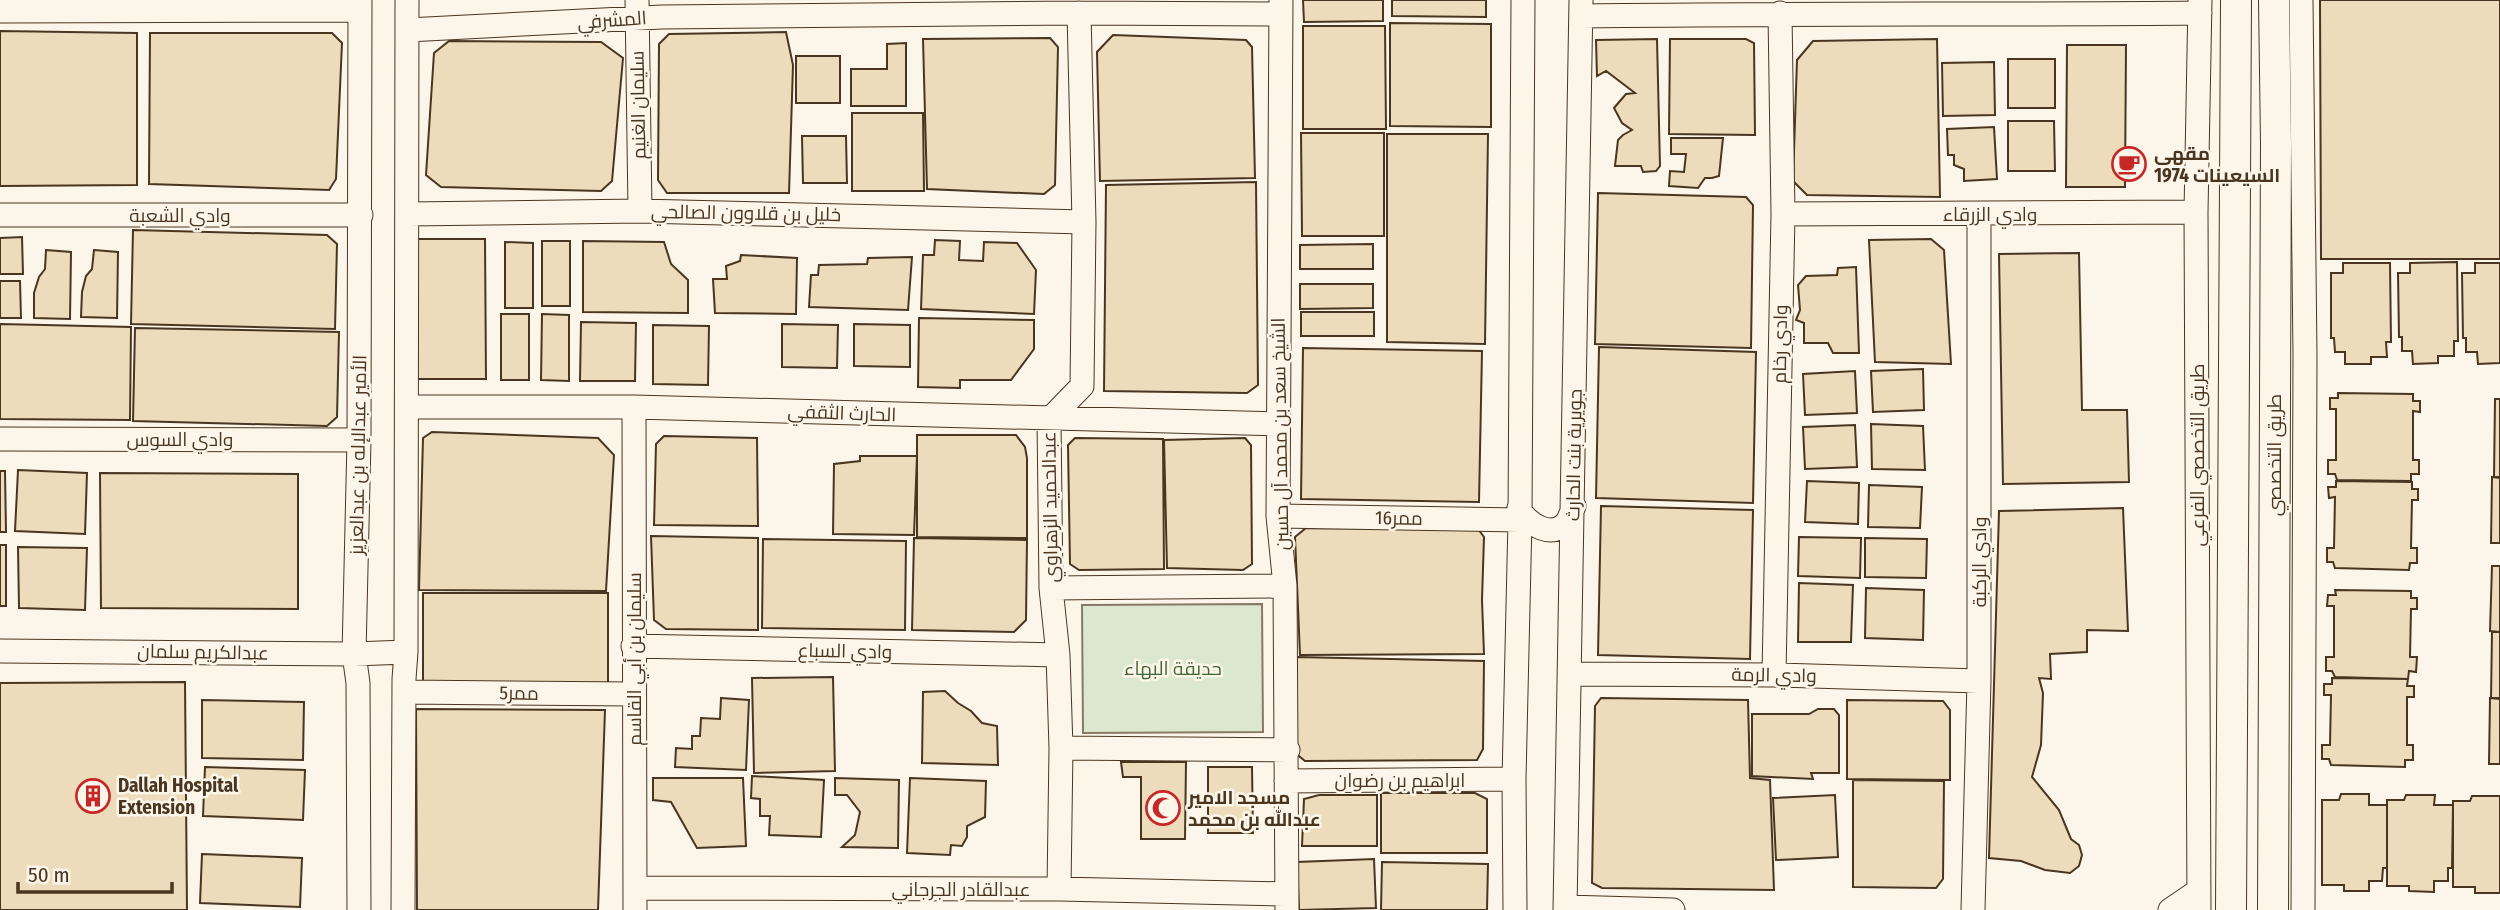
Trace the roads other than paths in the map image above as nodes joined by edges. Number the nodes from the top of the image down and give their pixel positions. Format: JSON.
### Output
{"nodes":[{"id":1,"x":407,"y":0,"type":"edge"},
{"id":2,"x":1523,"y":0,"type":"edge"},
{"id":3,"x":2236,"y":0,"type":"edge"},
{"id":4,"x":2274,"y":0,"type":"edge"},
{"id":5,"x":2301,"y":0,"type":"edge"},
{"id":6,"x":360,"y":5,"type":"edge"},
{"id":7,"x":2200,"y":6,"type":"edge"},
{"id":8,"x":1280,"y":7,"type":"edge"},
{"id":9,"x":1581,"y":8,"type":"edge"},
{"id":10,"x":637,"y":9,"type":"edge"},
{"id":11,"x":0,"y":11,"type":"edge"},
{"id":12,"x":1079,"y":13,"type":"junction"},
{"id":13,"x":1780,"y":13,"type":"junction"},
{"id":14,"x":407,"y":30,"type":"junction"},
{"id":15,"x":640,"y":211,"type":"junction"},
{"id":16,"x":2196,"y":212,"type":"junction"},
{"id":17,"x":1783,"y":214,"type":"junction"},
{"id":18,"x":1979,"y":214,"type":"junction"},
{"id":19,"x":0,"y":215,"type":"edge"},
{"id":20,"x":360,"y":215,"type":"junction"},
{"id":21,"x":408,"y":215,"type":"junction"},
{"id":22,"x":1084,"y":222,"type":"junction"},
{"id":23,"x":407,"y":407,"type":"junction"},
{"id":24,"x":634,"y":407,"type":"junction"},
{"id":25,"x":1049,"y":419,"type":"junction"},
{"id":26,"x":1278,"y":424,"type":"junction"},
{"id":27,"x":0,"y":439,"type":"edge"},
{"id":28,"x":359,"y":440,"type":"junction"},
{"id":29,"x":1573,"y":506,"type":"junction"},
{"id":30,"x":1520,"y":514,"type":"junction"},
{"id":31,"x":1278,"y":516,"type":"junction"},
{"id":32,"x":1519,"y":557,"type":"junction"},
{"id":33,"x":1572,"y":561,"type":"junction"},
{"id":34,"x":1285,"y":586,"type":"junction"},
{"id":35,"x":1051,"y":588,"type":"junction"},
{"id":36,"x":406,"y":618,"type":"junction"},
{"id":37,"x":355,"y":619,"type":"junction"},
{"id":38,"x":633,"y":646,"type":"junction"},
{"id":39,"x":0,"y":651,"type":"edge"},
{"id":40,"x":406,"y":652,"type":"junction"},
{"id":41,"x":354,"y":654,"type":"junction"},
{"id":42,"x":1058,"y":655,"type":"junction"},
{"id":43,"x":1570,"y":674,"type":"junction"},
{"id":44,"x":1774,"y":675,"type":"junction"},
{"id":45,"x":1979,"y":681,"type":"junction"},
{"id":46,"x":359,"y":683,"type":"junction"},
{"id":47,"x":405,"y":685,"type":"junction"},
{"id":48,"x":633,"y":694,"type":"junction"},
{"id":49,"x":1061,"y":748,"type":"junction"},
{"id":50,"x":1287,"y":750,"type":"junction"},
{"id":51,"x":1514,"y":779,"type":"junction"},
{"id":52,"x":1286,"y":781,"type":"junction"},
{"id":53,"x":1059,"y":889,"type":"junction"},
{"id":54,"x":635,"y":899,"type":"edge"},
{"id":55,"x":2198,"y":900,"type":"edge"},
{"id":56,"x":1287,"y":902,"type":"edge"},
{"id":57,"x":1565,"y":909,"type":"edge"},
{"id":58,"x":1622,"y":909,"type":"edge"},
{"id":59,"x":359,"y":910,"type":"edge"},
{"id":60,"x":403,"y":910,"type":"edge"},
{"id":61,"x":1516,"y":910,"type":"edge"},
{"id":62,"x":1673,"y":910,"type":"edge"},
{"id":63,"x":1973,"y":910,"type":"edge"},
{"id":64,"x":2171,"y":910,"type":"edge"},
{"id":65,"x":2231,"y":910,"type":"edge"},
{"id":66,"x":2273,"y":910,"type":"edge"},
{"id":67,"x":2303,"y":910,"type":"edge"}],
"edges":[{"from":1,"to":14,"type":"street"},
{"from":2,"to":30,"type":"street"},
{"from":3,"to":65,"type":"main road"},
{"from":4,"to":66,"type":"main road","name":"طريق التخصصي"},
{"from":5,"to":67,"type":"street"},
{"from":6,"to":11,"type":"street"},
{"from":6,"to":20,"type":"street","name":"الأمير عبدالإله بن عبدالعزيز"},
{"from":7,"to":13,"type":"street"},
{"from":7,"to":16,"type":"street","name":"طريق التخصصي الفرعي"},
{"from":8,"to":12,"type":"street","name":"المشرفي"},
{"from":8,"to":26,"type":"street","name":"الشيخ سعد بن محمد آل حسين"},
{"from":9,"to":13,"type":"street"},
{"from":9,"to":29,"type":"street","name":"جويرية بنت الحارث"},
{"from":10,"to":12,"type":"street","name":"المشرفي"},
{"from":10,"to":14,"type":"street","name":"المشرفي"},
{"from":10,"to":15,"type":"street","name":"سليمان الغنيم"},
{"from":12,"to":22,"type":"street","name":"عبدالحميد الزهراوي"},
{"from":13,"to":17,"type":"street","name":"وادي رخام"},
{"from":14,"to":21,"type":"street"},
{"from":15,"to":21,"type":"street","name":"خليل بن قلاوون الصالحي"},
{"from":15,"to":22,"type":"street","name":"خليل بن قلاوون الصالحي"},
{"from":16,"to":18,"type":"street","name":"وادي الزرقاء"},
{"from":16,"to":55,"type":"street","name":"طريق التخصصي الفرعي"},
{"from":17,"to":18,"type":"street","name":"وادي الزرقاء"},
{"from":17,"to":44,"type":"street","name":"وادي رخام"},
{"from":18,"to":45,"type":"street","name":"وادي الركبة"},
{"from":19,"to":20,"type":"street","name":"وادي الشعبة"},
{"from":20,"to":28,"type":"street","name":"الأمير عبدالإله بن عبدالعزيز"},
{"from":21,"to":23,"type":"street"},
{"from":22,"to":25,"type":"street","name":"عبدالحميد الزهراوي"},
{"from":23,"to":24,"type":"street","name":"الحارث الثقفي"},
{"from":23,"to":36,"type":"street"},
{"from":24,"to":25,"type":"street","name":"الحارث الثقفي"},
{"from":24,"to":38,"type":"street","name":"سليمان بن أبي القاسم"},
{"from":25,"to":26,"type":"street","name":"الحارث الثقفي"},
{"from":25,"to":35,"type":"street","name":"عبدالحميد الزهراوي"},
{"from":26,"to":31,"type":"street","name":"الشيخ سعد بن محمد آل حسين"},
{"from":27,"to":28,"type":"street","name":"وادي السوس"},
{"from":28,"to":37,"type":"street","name":"الأمير عبدالإله بن عبدالعزيز"},
{"from":29,"to":30,"type":"street"},
{"from":29,"to":33,"type":"street","name":"جويرية بنت الحارث"},
{"from":30,"to":31,"type":"street","name":"ممر16"},
{"from":30,"to":32,"type":"street"},
{"from":31,"to":34,"type":"street","name":"الشيخ سعد بن محمد آل حسين"},
{"from":32,"to":33,"type":"street"},
{"from":32,"to":51,"type":"street"},
{"from":33,"to":43,"type":"street","name":"جويرية بنت الحارث"},
{"from":34,"to":35,"type":"street"},
{"from":34,"to":50,"type":"street","name":"الشيخ سعد بن محمد آل حسين"},
{"from":35,"to":42,"type":"street","name":"عبدالحميد الزهراوي"},
{"from":36,"to":37,"type":"street"},
{"from":36,"to":40,"type":"street"},
{"from":37,"to":41,"type":"street","name":"الأمير عبدالإله بن عبدالعزيز"},
{"from":38,"to":42,"type":"street","name":"وادي السباع"},
{"from":38,"to":48,"type":"street","name":"سليمان بن أبي القاسم"},
{"from":39,"to":41,"type":"street","name":"عبدالكريم سلمان"},
{"from":40,"to":41,"type":"street","name":"عبدالكريم سلمان"},
{"from":40,"to":47,"type":"street"},
{"from":41,"to":46,"type":"street","name":"الأمير عبدالإله بن عبدالعزيز"},
{"from":42,"to":49,"type":"street","name":"عبدالحميد الزهراوي"},
{"from":43,"to":44,"type":"street","name":"وادي الرمة"},
{"from":43,"to":57,"type":"street","name":"جويرية بنت الحارث"},
{"from":44,"to":45,"type":"street","name":"وادي الرمة"},
{"from":45,"to":63,"type":"street","name":"وادي الركبة"},
{"from":46,"to":47,"type":"street","name":"ممر5"},
{"from":46,"to":59,"type":"street","name":"الأمير عبدالإله بن عبدالعزيز"},
{"from":47,"to":48,"type":"street","name":"ممر5"},
{"from":47,"to":60,"type":"street"},
{"from":48,"to":54,"type":"street","name":"سليمان بن أبي القاسم"},
{"from":49,"to":50,"type":"street"},
{"from":49,"to":53,"type":"street","name":"عبدالحميد الزهراوي"},
{"from":50,"to":52,"type":"street","name":"الشيخ سعد بن محمد آل حسين"},
{"from":51,"to":52,"type":"street","name":"ابراهيم بن رضوان"},
{"from":51,"to":61,"type":"street"},
{"from":52,"to":56,"type":"street","name":"الشيخ سعد بن محمد آل حسين"},
{"from":53,"to":54,"type":"street","name":"عبدالقادر الجرجاني"},
{"from":53,"to":56,"type":"street","name":"عبدالقادر الجرجاني"},
{"from":55,"to":64,"type":"street"},
{"from":57,"to":58,"type":"street"},
{"from":58,"to":62,"type":"street"}]}
